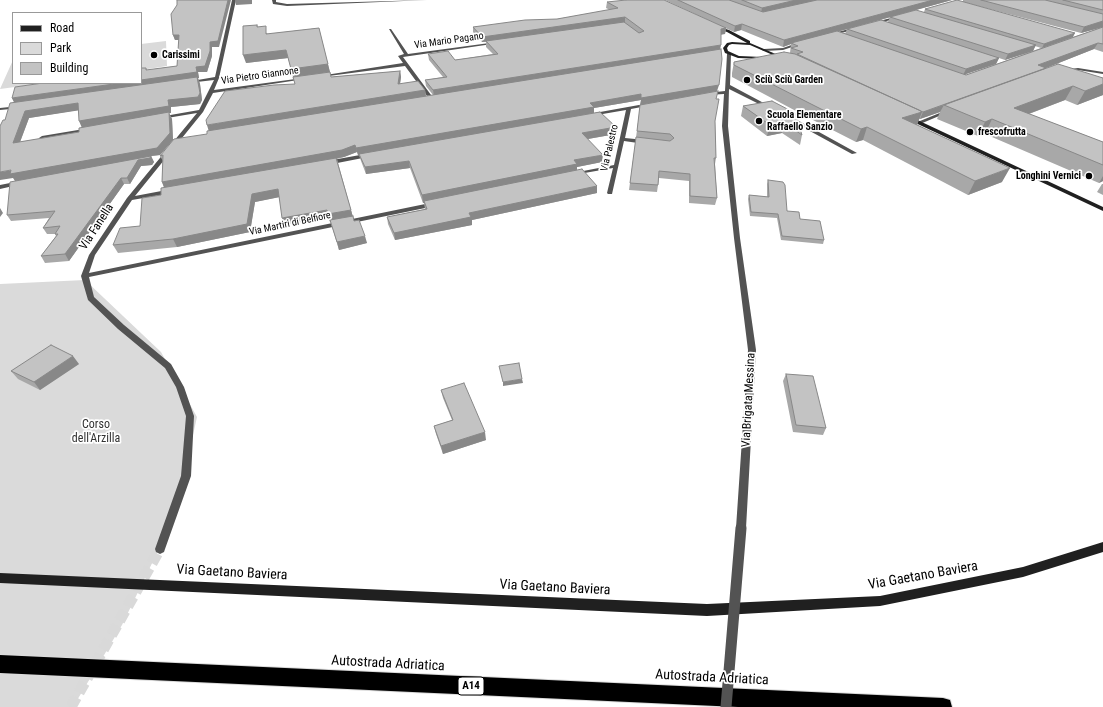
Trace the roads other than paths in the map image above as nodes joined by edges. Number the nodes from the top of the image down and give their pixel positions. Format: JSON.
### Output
{"nodes":[{"id":1,"x":234,"y":0,"type":"edge"},
{"id":2,"x":274,"y":0,"type":"edge"},
{"id":3,"x":303,"y":0,"type":"edge"},
{"id":4,"x":425,"y":0,"type":"edge"},
{"id":5,"x":293,"y":5,"type":"junction"},
{"id":6,"x":907,"y":14,"type":"edge"},
{"id":7,"x":876,"y":22,"type":"junction"},
{"id":8,"x":869,"y":24,"type":"edge"},
{"id":9,"x":711,"y":25,"type":"edge"},
{"id":10,"x":884,"y":25,"type":"edge"},
{"id":11,"x":862,"y":26,"type":"edge"},
{"id":12,"x":718,"y":28,"type":"junction"},
{"id":13,"x":390,"y":30,"type":"dead end"},
{"id":14,"x":834,"y":34,"type":"junction"},
{"id":15,"x":826,"y":36,"type":"edge"},
{"id":16,"x":841,"y":36,"type":"edge"},
{"id":17,"x":727,"y":40,"type":"junction"},
{"id":18,"x":500,"y":42,"type":"edge"},
{"id":19,"x":805,"y":42,"type":"edge"},
{"id":20,"x":751,"y":44,"type":"junction"},
{"id":21,"x":783,"y":49,"type":"junction"},
{"id":22,"x":764,"y":50,"type":"junction"},
{"id":23,"x":719,"y":53,"type":"edge"},
{"id":24,"x":727,"y":53,"type":"junction"},
{"id":25,"x":407,"y":55,"type":"junction"},
{"id":26,"x":777,"y":55,"type":"junction"},
{"id":27,"x":754,"y":58,"type":"junction"},
{"id":28,"x":407,"y":64,"type":"junction"},
{"id":29,"x":728,"y":70,"type":"junction"},
{"id":30,"x":1062,"y":70,"type":"edge"},
{"id":31,"x":1103,"y":73,"type":"edge"},
{"id":32,"x":315,"y":77,"type":"edge"},
{"id":33,"x":217,"y":78,"type":"junction"},
{"id":34,"x":307,"y":78,"type":"edge"},
{"id":35,"x":180,"y":83,"type":"edge"},
{"id":36,"x":727,"y":89,"type":"junction"},
{"id":37,"x":212,"y":92,"type":"junction"},
{"id":38,"x":702,"y":95,"type":"edge"},
{"id":39,"x":440,"y":98,"type":"edge"},
{"id":40,"x":432,"y":99,"type":"junction"},
{"id":41,"x":425,"y":100,"type":"edge"},
{"id":42,"x":658,"y":103,"type":"edge"},
{"id":43,"x":22,"y":106,"type":"edge"},
{"id":44,"x":629,"y":108,"type":"junction"},
{"id":45,"x":0,"y":109,"type":"edge"},
{"id":46,"x":954,"y":110,"type":"edge"},
{"id":47,"x":201,"y":111,"type":"junction"},
{"id":48,"x":904,"y":116,"type":"edge"},
{"id":49,"x":581,"y":117,"type":"edge"},
{"id":50,"x":157,"y":118,"type":"edge"},
{"id":51,"x":918,"y":123,"type":"junction"},
{"id":52,"x":96,"y":128,"type":"edge"},
{"id":53,"x":42,"y":138,"type":"edge"},
{"id":54,"x":185,"y":139,"type":"edge"},
{"id":55,"x":622,"y":139,"type":"junction"},
{"id":56,"x":177,"y":140,"type":"junction"},
{"id":57,"x":653,"y":142,"type":"edge"},
{"id":58,"x":854,"y":153,"type":"dead end"},
{"id":59,"x":379,"y":154,"type":"edge"},
{"id":60,"x":163,"y":157,"type":"junction"},
{"id":61,"x":155,"y":158,"type":"edge"},
{"id":62,"x":324,"y":164,"type":"edge"},
{"id":63,"x":616,"y":166,"type":"junction"},
{"id":64,"x":569,"y":176,"type":"edge"},
{"id":65,"x":23,"y":183,"type":"edge"},
{"id":66,"x":0,"y":187,"type":"edge"},
{"id":67,"x":176,"y":191,"type":"edge"},
{"id":68,"x":610,"y":193,"type":"dead end"},
{"id":69,"x":130,"y":199,"type":"junction"},
{"id":70,"x":446,"y":201,"type":"edge"},
{"id":71,"x":1103,"y":209,"type":"edge"},
{"id":72,"x":85,"y":276,"type":"junction"},
{"id":73,"x":1103,"y":547,"type":"edge"},
{"id":74,"x":160,"y":549,"type":"tunnel mouth"},
{"id":75,"x":0,"y":578,"type":"edge"},
{"id":76,"x":0,"y":664,"type":"edge"},
{"id":77,"x":726,"y":707,"type":"edge"},
{"id":78,"x":943,"y":707,"type":"edge"}],
"edges":[{"from":1,"to":33,"type":"street","name":"Via Fanella"},
{"from":2,"to":5,"type":"street"},
{"from":3,"to":5,"type":"street"},
{"from":4,"to":5,"type":"street"},
{"from":6,"to":7,"type":"street"},
{"from":7,"to":8,"type":"street"},
{"from":7,"to":10,"type":"street"},
{"from":9,"to":12,"type":"main road"},
{"from":11,"to":14,"type":"street"},
{"from":12,"to":17,"type":"main road"},
{"from":12,"to":20,"type":"main road"},
{"from":13,"to":25,"type":"street"},
{"from":14,"to":15,"type":"street"},
{"from":14,"to":16,"type":"street"},
{"from":17,"to":20,"type":"main road"},
{"from":17,"to":24,"type":"main road"},
{"from":18,"to":25,"type":"street","name":"Via Mario Pagano"},
{"from":19,"to":21,"type":"street"},
{"from":20,"to":22,"type":"main road"},
{"from":21,"to":22,"type":"street"},
{"from":21,"to":26,"type":"street"},
{"from":22,"to":26,"type":"main road"},
{"from":22,"to":27,"type":"main road"},
{"from":23,"to":24,"type":"street"},
{"from":24,"to":27,"type":"main road"},
{"from":24,"to":29,"type":"street","name":"Via Brigata Messina"},
{"from":25,"to":28,"type":"street","name":"Via Mario Pagano"},
{"from":26,"to":27,"type":"main road"},
{"from":27,"to":29,"type":"street"},
{"from":28,"to":32,"type":"street","name":"Via Pietro Giannone"},
{"from":28,"to":40,"type":"street"},
{"from":29,"to":36,"type":"street","name":"Via Brigata Messina"},
{"from":30,"to":31,"type":"street"},
{"from":33,"to":35,"type":"street"},
{"from":33,"to":37,"type":"street","name":"Via Fanella"},
{"from":34,"to":37,"type":"street","name":"Via Pietro Giannone"},
{"from":36,"to":38,"type":"street"},
{"from":36,"to":58,"type":"street"},
{"from":36,"to":77,"type":"street","name":"Via Brigata Messina","bridge":true},
{"from":37,"to":47,"type":"street","name":"Via Fanella"},
{"from":39,"to":40,"type":"street"},
{"from":40,"to":41,"type":"street"},
{"from":42,"to":44,"type":"street"},
{"from":43,"to":45,"type":"street"},
{"from":44,"to":49,"type":"street"},
{"from":44,"to":55,"type":"street","name":"Via Palestro"},
{"from":46,"to":51,"type":"street"},
{"from":47,"to":50,"type":"street"},
{"from":47,"to":56,"type":"street","name":"Via Fanella"},
{"from":48,"to":51,"type":"main road"},
{"from":51,"to":71,"type":"main road"},
{"from":52,"to":53,"type":"street"},
{"from":54,"to":56,"type":"street"},
{"from":55,"to":57,"type":"street"},
{"from":55,"to":63,"type":"street","name":"Via Palestro"},
{"from":56,"to":60,"type":"street","name":"Via Fanella"},
{"from":59,"to":62,"type":"street"},
{"from":60,"to":61,"type":"street"},
{"from":60,"to":69,"type":"street","name":"Via Fanella"},
{"from":63,"to":64,"type":"street"},
{"from":63,"to":68,"type":"street","name":"Via Palestro"},
{"from":65,"to":66,"type":"street"},
{"from":67,"to":69,"type":"street"},
{"from":69,"to":72,"type":"street","name":"Via Fanella"},
{"from":70,"to":72,"type":"street","name":"Via Martiri di Belfiore"},
{"from":72,"to":74,"type":"street"},
{"from":73,"to":75,"type":"main road","name":"Via Gaetano Baviera"},
{"from":76,"to":78,"type":"highway","name":"Autostrada Adriatica","number":"A14"}]}
